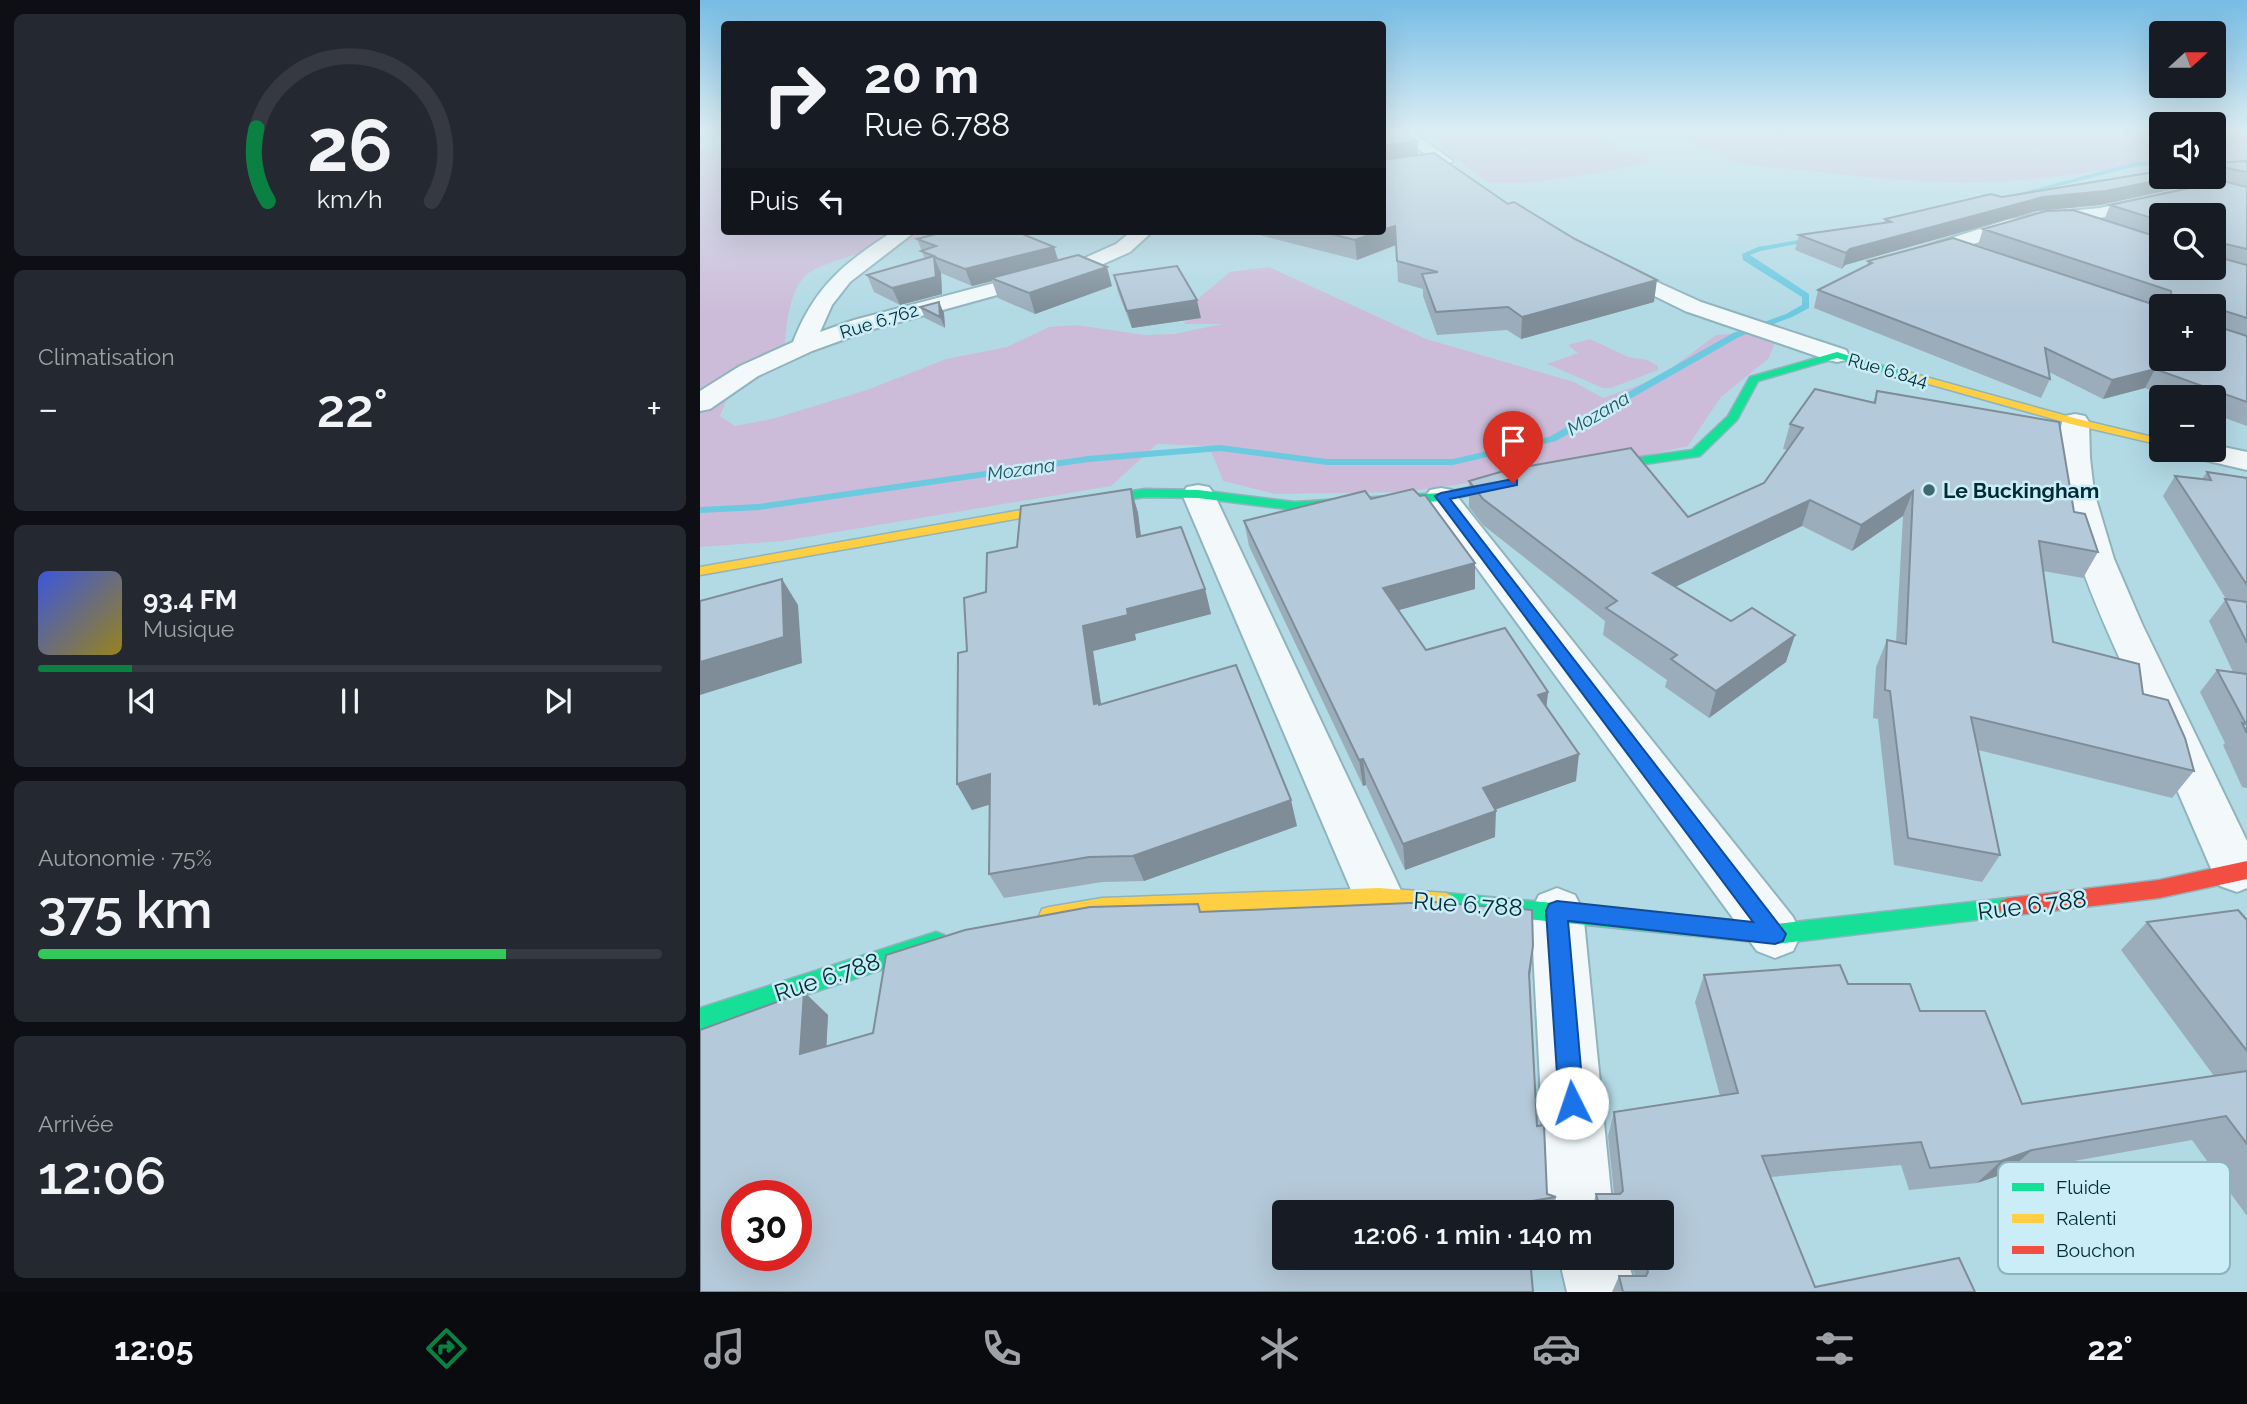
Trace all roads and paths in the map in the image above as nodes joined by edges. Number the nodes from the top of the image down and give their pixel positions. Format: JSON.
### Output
{"nodes":[{"id":1,"x":2205,"y":190,"type":"edge"},
{"id":2,"x":2225,"y":190,"type":"edge"},
{"id":3,"x":2247,"y":196,"type":"edge"},
{"id":4,"x":2066,"y":215,"type":"junction"},
{"id":5,"x":2103,"y":229,"type":"edge"},
{"id":6,"x":901,"y":235,"type":"edge"},
{"id":7,"x":1139,"y":235,"type":"edge"},
{"id":8,"x":1950,"y":245,"type":"junction"},
{"id":9,"x":1976,"y":254,"type":"edge"},
{"id":10,"x":1596,"y":258,"type":"edge"},
{"id":11,"x":1889,"y":263,"type":"edge"},
{"id":12,"x":803,"y":345,"type":"junction"},
{"id":13,"x":1837,"y":355,"type":"junction"},
{"id":14,"x":700,"y":403,"type":"edge"},
{"id":15,"x":2075,"y":422,"type":"junction"},
{"id":16,"x":2149,"y":439,"type":"edge"},
{"id":17,"x":2226,"y":456,"type":"edge"},
{"id":18,"x":2247,"y":461,"type":"edge"},
{"id":19,"x":1570,"y":472,"type":"edge"},
{"id":20,"x":1531,"y":479,"type":"edge"},
{"id":21,"x":1198,"y":494,"type":"junction"},
{"id":22,"x":1441,"y":496,"type":"junction"},
{"id":23,"x":700,"y":571,"type":"edge"},
{"id":24,"x":2242,"y":871,"type":"edge"},
{"id":25,"x":1379,"y":897,"type":"junction"},
{"id":26,"x":1557,"y":911,"type":"junction"},
{"id":27,"x":1034,"y":919,"type":"edge"},
{"id":28,"x":1775,"y":934,"type":"junction"},
{"id":29,"x":956,"y":936,"type":"edge"},
{"id":30,"x":700,"y":1019,"type":"edge"},
{"id":31,"x":1579,"y":1200,"type":"edge"},
{"id":32,"x":1596,"y":1270,"type":"edge"},
{"id":33,"x":1602,"y":1292,"type":"edge"}],
"edges":[{"from":1,"to":4,"type":"street"},
{"from":2,"to":3,"type":"street"},
{"from":4,"to":5,"type":"street"},
{"from":4,"to":8,"type":"street"},
{"from":6,"to":12,"type":"street"},
{"from":7,"to":12,"type":"street","name":"Rue 6.762"},
{"from":8,"to":9,"type":"street"},
{"from":8,"to":11,"type":"street"},
{"from":10,"to":13,"type":"street"},
{"from":12,"to":14,"type":"street","name":"Rue 6.762"},
{"from":13,"to":15,"type":"street","name":"Rue 6.844"},
{"from":13,"to":19,"type":"street","name":"Rue 6.844"},
{"from":15,"to":16,"type":"street","name":"Rue 6.844"},
{"from":15,"to":24,"type":"street"},
{"from":17,"to":18,"type":"street"},
{"from":20,"to":22,"type":"street"},
{"from":21,"to":22,"type":"street"},
{"from":21,"to":23,"type":"street"},
{"from":21,"to":25,"type":"street"},
{"from":22,"to":28,"type":"street"},
{"from":24,"to":28,"type":"street","name":"Rue 6.788"},
{"from":25,"to":26,"type":"street","name":"Rue 6.788"},
{"from":25,"to":27,"type":"street","name":"Rue 6.788"},
{"from":26,"to":28,"type":"street","name":"Rue 6.788"},
{"from":26,"to":31,"type":"street"},
{"from":29,"to":30,"type":"street","name":"Rue 6.788"},
{"from":32,"to":33,"type":"street"}]}
